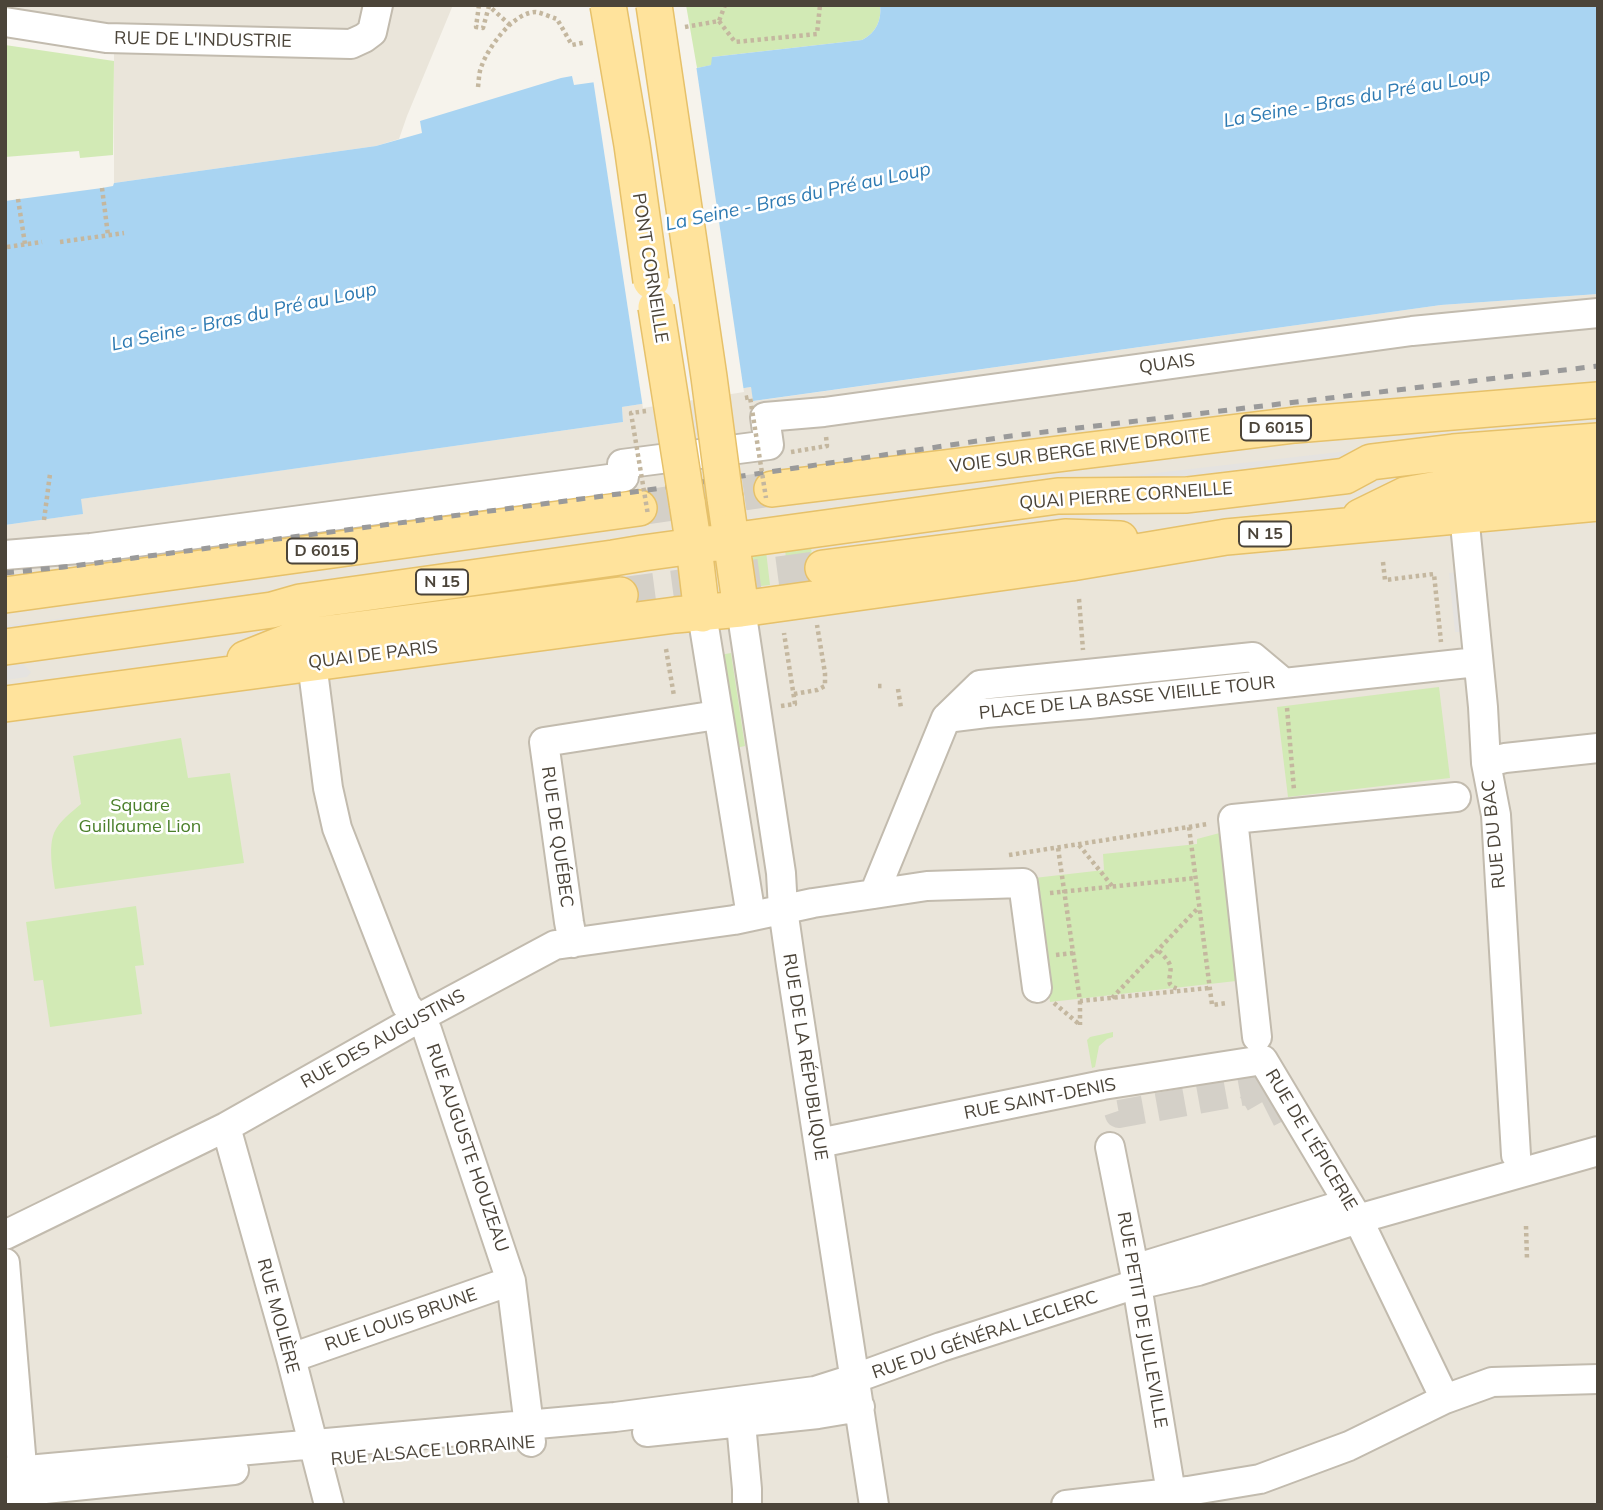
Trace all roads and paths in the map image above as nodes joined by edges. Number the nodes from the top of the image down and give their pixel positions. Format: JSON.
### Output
{"nodes":[{"id":1,"x":378,"y":5,"type":"edge"},
{"id":2,"x":479,"y":5,"type":"edge"},
{"id":3,"x":608,"y":5,"type":"edge"},
{"id":4,"x":654,"y":5,"type":"edge"},
{"id":5,"x":820,"y":5,"type":"edge"},
{"id":6,"x":719,"y":21,"type":"dead end"},
{"id":7,"x":5,"y":22,"type":"edge"},
{"id":8,"x":510,"y":25,"type":"dead end"},
{"id":9,"x":102,"y":188,"type":"dead end"},
{"id":10,"x":18,"y":199,"type":"dead end"},
{"id":11,"x":124,"y":233,"type":"dead end"},
{"id":12,"x":108,"y":235,"type":"junction"},
{"id":13,"x":42,"y":242,"type":"dead end"},
{"id":14,"x":60,"y":242,"type":"dead end"},
{"id":15,"x":25,"y":244,"type":"junction"},
{"id":16,"x":7,"y":247,"type":"dead end"},
{"id":17,"x":1598,"y":313,"type":"edge"},
{"id":18,"x":745,"y":397,"type":"dead end"},
{"id":19,"x":1598,"y":400,"type":"edge"},
{"id":20,"x":652,"y":410,"type":"dead end"},
{"id":21,"x":1598,"y":441,"type":"edge"},
{"id":22,"x":1598,"y":471,"type":"edge"},
{"id":23,"x":50,"y":474,"type":"dead end"},
{"id":24,"x":1345,"y":475,"type":"junction"},
{"id":25,"x":1448,"y":484,"type":"junction"},
{"id":26,"x":769,"y":494,"type":"joint"},
{"id":27,"x":1187,"y":495,"type":"junction"},
{"id":28,"x":1598,"y":503,"type":"edge"},
{"id":29,"x":644,"y":511,"type":"joint"},
{"id":30,"x":1464,"y":514,"type":"junction"},
{"id":31,"x":44,"y":520,"type":"dead end"},
{"id":32,"x":728,"y":522,"type":"junction"},
{"id":33,"x":691,"y":527,"type":"junction"},
{"id":34,"x":1336,"y":528,"type":"junction"},
{"id":35,"x":1193,"y":541,"type":"junction"},
{"id":36,"x":5,"y":555,"type":"edge"},
{"id":37,"x":1383,"y":562,"type":"dead end"},
{"id":38,"x":5,"y":595,"type":"edge"},
{"id":39,"x":1079,"y":599,"type":"dead end"},
{"id":40,"x":741,"y":609,"type":"junction"},
{"id":41,"x":272,"y":610,"type":"junction"},
{"id":42,"x":702,"y":614,"type":"junction"},
{"id":43,"x":817,"y":623,"type":"dead end"},
{"id":44,"x":112,"y":632,"type":"junction"},
{"id":45,"x":784,"y":633,"type":"dead end"},
{"id":46,"x":1441,"y":642,"type":"dead end"},
{"id":47,"x":5,"y":647,"type":"edge"},
{"id":48,"x":668,"y":651,"type":"dead end"},
{"id":49,"x":1083,"y":651,"type":"dead end"},
{"id":50,"x":1478,"y":662,"type":"junction"},
{"id":51,"x":312,"y":663,"type":"junction"},
{"id":52,"x":200,"y":677,"type":"junction"},
{"id":53,"x":1284,"y":682,"type":"junction"},
{"id":54,"x":885,"y":685,"type":"dead end"},
{"id":55,"x":878,"y":686,"type":"dead end"},
{"id":56,"x":119,"y":689,"type":"junction"},
{"id":57,"x":898,"y":689,"type":"dead end"},
{"id":58,"x":794,"y":694,"type":"junction"},
{"id":59,"x":5,"y":704,"type":"edge"},
{"id":60,"x":771,"y":708,"type":"dead end"},
{"id":61,"x":901,"y":708,"type":"dead end"},
{"id":62,"x":678,"y":714,"type":"junction"},
{"id":63,"x":718,"y":715,"type":"junction"},
{"id":64,"x":1598,"y":748,"type":"edge"},
{"id":65,"x":1486,"y":762,"type":"junction"},
{"id":66,"x":1456,"y":797,"type":"dead end"},
{"id":67,"x":1296,"y":813,"type":"junction"},
{"id":68,"x":1233,"y":820,"type":"junction"},
{"id":69,"x":1189,"y":827,"type":"junction"},
{"id":70,"x":1078,"y":844,"type":"junction"},
{"id":71,"x":1058,"y":848,"type":"junction"},
{"id":72,"x":1004,"y":856,"type":"dead end"},
{"id":73,"x":1196,"y":878,"type":"junction"},
{"id":74,"x":1113,"y":887,"type":"junction"},
{"id":75,"x":876,"y":888,"type":"junction"},
{"id":76,"x":1064,"y":892,"type":"junction"},
{"id":77,"x":1025,"y":896,"type":"junction"},
{"id":78,"x":1199,"y":907,"type":"junction"},
{"id":79,"x":783,"y":909,"type":"junction"},
{"id":80,"x":751,"y":916,"type":"junction"},
{"id":81,"x":573,"y":943,"type":"junction"},
{"id":82,"x":1158,"y":951,"type":"junction"},
{"id":83,"x":1037,"y":988,"type":"joint"},
{"id":84,"x":1209,"y":988,"type":"junction"},
{"id":85,"x":1182,"y":991,"type":"junction"},
{"id":86,"x":1111,"y":998,"type":"junction"},
{"id":87,"x":1080,"y":1001,"type":"junction"},
{"id":88,"x":1252,"y":1001,"type":"junction"},
{"id":89,"x":417,"y":1019,"type":"junction"},
{"id":90,"x":1260,"y":1048,"type":"junction"},
{"id":91,"x":226,"y":1127,"type":"junction"},
{"id":92,"x":1598,"y":1132,"type":"edge"},
{"id":93,"x":819,"y":1143,"type":"junction"},
{"id":94,"x":1110,"y":1147,"type":"dead end"},
{"id":95,"x":1598,"y":1151,"type":"edge"},
{"id":96,"x":1516,"y":1155,"type":"junction"},
{"id":97,"x":1353,"y":1211,"type":"junction"},
{"id":98,"x":1527,"y":1226,"type":"dead end"},
{"id":99,"x":5,"y":1235,"type":"edge"},
{"id":100,"x":1527,"y":1259,"type":"dead end"},
{"id":101,"x":5,"y":1262,"type":"edge"},
{"id":102,"x":1136,"y":1277,"type":"junction"},
{"id":103,"x":511,"y":1281,"type":"junction"},
{"id":104,"x":291,"y":1358,"type":"junction"},
{"id":105,"x":856,"y":1378,"type":"junction"},
{"id":106,"x":1598,"y":1379,"type":"edge"},
{"id":107,"x":1451,"y":1397,"type":"junction"},
{"id":108,"x":860,"y":1407,"type":"junction"},
{"id":109,"x":741,"y":1423,"type":"junction"},
{"id":110,"x":530,"y":1434,"type":"junction"},
{"id":111,"x":315,"y":1452,"type":"junction"},
{"id":112,"x":17,"y":1487,"type":"edge"},
{"id":113,"x":1171,"y":1493,"type":"junction"},
{"id":114,"x":329,"y":1505,"type":"edge"},
{"id":115,"x":747,"y":1505,"type":"edge"},
{"id":116,"x":874,"y":1505,"type":"edge"},
{"id":117,"x":1066,"y":1505,"type":"edge"}],
"edges":[{"from":1,"to":7,"type":"street","name":"RUE DE L'INDUSTRIE"},
{"from":2,"to":8,"type":"path"},
{"from":3,"to":33,"type":"main road","name":"PONT CORNEILLE","bridge":true},
{"from":4,"to":32,"type":"main road","bridge":true},
{"from":5,"to":6,"type":"path"},
{"from":9,"to":12,"type":"path"},
{"from":10,"to":15,"type":"path"},
{"from":11,"to":12,"type":"path"},
{"from":12,"to":14,"type":"path"},
{"from":13,"to":15,"type":"path"},
{"from":15,"to":16,"type":"path"},
{"from":17,"to":36,"type":"street","name":"QUAIS"},
{"from":18,"to":26,"type":"path","bridge":true},
{"from":19,"to":26,"type":"main road","name":"VOIE SUR BERGE RIVE DROITE","number":"D 6015"},
{"from":20,"to":29,"type":"path","bridge":true},
{"from":21,"to":24,"type":"main road","name":"QUAI PIERRE CORNEILLE"},
{"from":22,"to":25,"type":"main road"},
{"from":23,"to":31,"type":"path"},
{"from":24,"to":25,"type":"main road"},
{"from":24,"to":27,"type":"main road","name":"QUAI PIERRE CORNEILLE"},
{"from":25,"to":34,"type":"main road"},
{"from":27,"to":32,"type":"main road","name":"QUAI PIERRE CORNEILLE"},
{"from":27,"to":35,"type":"main road"},
{"from":28,"to":30,"type":"main road"},
{"from":29,"to":38,"type":"main road","number":"D 6015"},
{"from":30,"to":34,"type":"main road"},
{"from":30,"to":50,"type":"street","name":"RUE DU BAC"},
{"from":32,"to":33,"type":"main road","name":"QUAI PIERRE CORNEILLE","number":"N 15"},
{"from":32,"to":40,"type":"main road"},
{"from":33,"to":41,"type":"main road","number":"N 15"},
{"from":33,"to":42,"type":"main road","name":"PONT CORNEILLE"},
{"from":34,"to":35,"type":"main road","number":"N 15"},
{"from":35,"to":40,"type":"main road"},
{"from":37,"to":46,"type":"path"},
{"from":39,"to":49,"type":"path"},
{"from":40,"to":42,"type":"main road","name":"QUAI DE PARIS"},
{"from":40,"to":79,"type":"street","name":"RUE DE LA RÉPUBLIQUE"},
{"from":41,"to":44,"type":"main road"},
{"from":41,"to":52,"type":"main road"},
{"from":42,"to":51,"type":"main road","name":"QUAI DE PARIS"},
{"from":42,"to":63,"type":"street"},
{"from":43,"to":58,"type":"path"},
{"from":44,"to":47,"type":"main road"},
{"from":44,"to":56,"type":"main road"},
{"from":45,"to":58,"type":"path"},
{"from":48,"to":62,"type":"path"},
{"from":50,"to":53,"type":"street","name":"PLACE DE LA BASSE VIEILLE TOUR"},
{"from":50,"to":65,"type":"street","name":"RUE DU BAC"},
{"from":51,"to":52,"type":"main road","name":"QUAI DE PARIS"},
{"from":51,"to":89,"type":"street","name":"RUE AUGUSTE HOUZEAU"},
{"from":52,"to":56,"type":"main road","name":"QUAI DE PARIS"},
{"from":53,"to":67,"type":"path"},
{"from":53,"to":75,"type":"street","name":"PLACE DE LA BASSE VIEILLE TOUR"},
{"from":54,"to":55,"type":"path"},
{"from":56,"to":59,"type":"main road","name":"QUAI DE PARIS"},
{"from":57,"to":61,"type":"path"},
{"from":58,"to":60,"type":"path"},
{"from":62,"to":63,"type":"street"},
{"from":62,"to":81,"type":"street","name":"RUE DE QUÉBEC"},
{"from":63,"to":80,"type":"street"},
{"from":64,"to":65,"type":"street"},
{"from":65,"to":96,"type":"street","name":"RUE DU BAC"},
{"from":66,"to":67,"type":"street"},
{"from":67,"to":68,"type":"street"},
{"from":68,"to":69,"type":"path"},
{"from":68,"to":88,"type":"street"},
{"from":69,"to":70,"type":"path"},
{"from":69,"to":73,"type":"path"},
{"from":70,"to":71,"type":"path"},
{"from":70,"to":74,"type":"path"},
{"from":71,"to":72,"type":"path"},
{"from":71,"to":76,"type":"path"},
{"from":73,"to":74,"type":"path"},
{"from":73,"to":78,"type":"path"},
{"from":74,"to":76,"type":"path"},
{"from":75,"to":77,"type":"street","name":"RUE DES AUGUSTINS"},
{"from":75,"to":79,"type":"street","name":"RUE DES AUGUSTINS"},
{"from":76,"to":77,"type":"path"},
{"from":76,"to":87,"type":"path"},
{"from":77,"to":83,"type":"street"},
{"from":78,"to":82,"type":"path"},
{"from":78,"to":84,"type":"path"},
{"from":79,"to":80,"type":"street","name":"RUE DES AUGUSTINS"},
{"from":79,"to":93,"type":"street","name":"RUE DE LA RÉPUBLIQUE"},
{"from":80,"to":81,"type":"street","name":"RUE DES AUGUSTINS"},
{"from":81,"to":89,"type":"street","name":"RUE DES AUGUSTINS"},
{"from":82,"to":85,"type":"path"},
{"from":82,"to":86,"type":"path"},
{"from":83,"to":87,"type":"path"},
{"from":84,"to":85,"type":"path"},
{"from":84,"to":88,"type":"path"},
{"from":85,"to":86,"type":"path"},
{"from":86,"to":87,"type":"path"},
{"from":88,"to":90,"type":"street"},
{"from":89,"to":91,"type":"street","name":"RUE DES AUGUSTINS"},
{"from":89,"to":103,"type":"street","name":"RUE AUGUSTE HOUZEAU"},
{"from":90,"to":93,"type":"street","name":"RUE SAINT-DENIS"},
{"from":90,"to":97,"type":"street","name":"RUE DE L'ÉPICERIE"},
{"from":91,"to":99,"type":"street","name":"RUE DES AUGUSTINS"},
{"from":91,"to":104,"type":"street","name":"RUE MOLIÈRE"},
{"from":92,"to":96,"type":"street","name":"RUE DU GÉNÉRAL LECLERC"},
{"from":93,"to":105,"type":"street","name":"RUE DE LA RÉPUBLIQUE"},
{"from":94,"to":102,"type":"street","name":"RUE PETIT DE JULLEVILLE"},
{"from":95,"to":97,"type":"street","name":"RUE DU GÉNÉRAL LECLERC"},
{"from":96,"to":97,"type":"street","name":"RUE DU GÉNÉRAL LECLERC"},
{"from":97,"to":102,"type":"street","name":"RUE DU GÉNÉRAL LECLERC"},
{"from":97,"to":107,"type":"street","name":"RUE DE L'ÉPICERIE"},
{"from":98,"to":100,"type":"path"},
{"from":101,"to":112,"type":"street"},
{"from":102,"to":105,"type":"street","name":"RUE DU GÉNÉRAL LECLERC"},
{"from":102,"to":113,"type":"street","name":"RUE PETIT DE JULLEVILLE"},
{"from":103,"to":104,"type":"street","name":"RUE LOUIS BRUNE"},
{"from":103,"to":110,"type":"street","name":"RUE AUGUSTE HOUZEAU"},
{"from":104,"to":111,"type":"street","name":"RUE MOLIÈRE"},
{"from":105,"to":108,"type":"street","name":"RUE DE LA RÉPUBLIQUE"},
{"from":105,"to":110,"type":"street","name":"RUE ALSACE LORRAINE"},
{"from":106,"to":107,"type":"street"},
{"from":107,"to":113,"type":"street"},
{"from":108,"to":109,"type":"street","name":"RUE ALSACE LORRAINE"},
{"from":108,"to":116,"type":"street","name":"RUE DE LA RÉPUBLIQUE"},
{"from":109,"to":110,"type":"street","name":"RUE ALSACE LORRAINE"},
{"from":109,"to":115,"type":"street"},
{"from":110,"to":111,"type":"street","name":"RUE ALSACE LORRAINE"},
{"from":111,"to":112,"type":"street","name":"RUE ALSACE LORRAINE"},
{"from":111,"to":114,"type":"street","name":"RUE MOLIÈRE"},
{"from":113,"to":117,"type":"street"}]}
